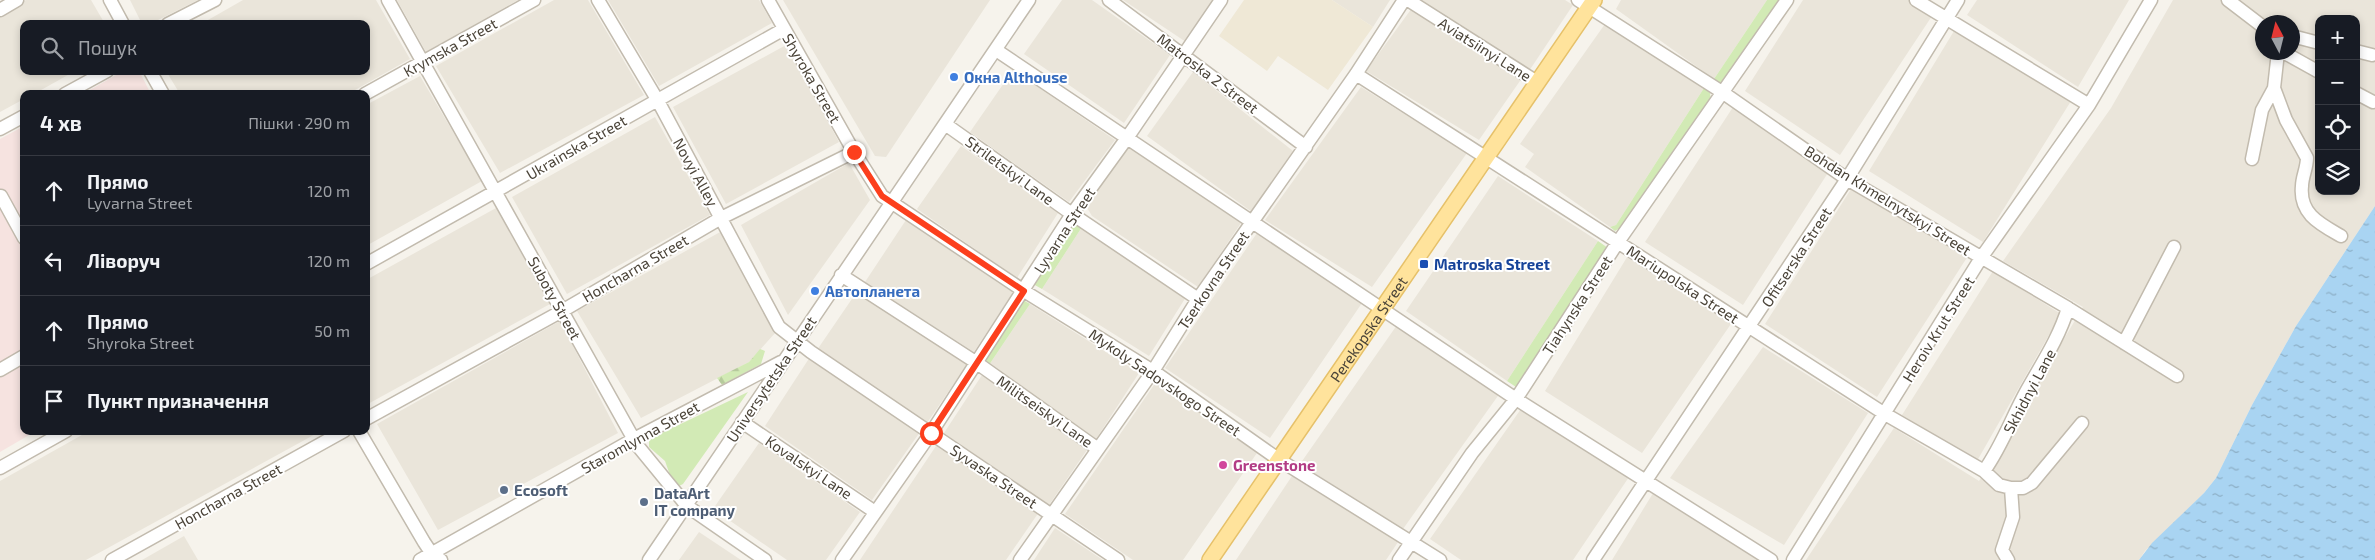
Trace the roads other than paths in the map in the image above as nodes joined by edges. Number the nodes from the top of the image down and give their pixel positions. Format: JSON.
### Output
{"nodes":[{"id":1,"x":17,"y":0,"type":"edge"},
{"id":2,"x":110,"y":0,"type":"edge"},
{"id":3,"x":215,"y":0,"type":"edge"},
{"id":4,"x":388,"y":0,"type":"edge"},
{"id":5,"x":534,"y":0,"type":"edge"},
{"id":6,"x":598,"y":0,"type":"edge"},
{"id":7,"x":768,"y":0,"type":"edge"},
{"id":8,"x":1029,"y":0,"type":"edge"},
{"id":9,"x":1109,"y":0,"type":"edge"},
{"id":10,"x":1221,"y":0,"type":"edge"},
{"id":11,"x":1404,"y":0,"type":"edge"},
{"id":12,"x":1408,"y":0,"type":"edge"},
{"id":13,"x":1787,"y":0,"type":"edge"},
{"id":14,"x":1916,"y":0,"type":"edge"},
{"id":15,"x":1958,"y":0,"type":"edge"},
{"id":16,"x":2151,"y":0,"type":"edge"},
{"id":17,"x":2228,"y":0,"type":"edge"},
{"id":18,"x":1587,"y":2,"type":"edge"},
{"id":19,"x":0,"y":10,"type":"edge"},
{"id":20,"x":1947,"y":18,"type":"junction"},
{"id":21,"x":121,"y":20,"type":"edge"},
{"id":22,"x":176,"y":20,"type":"edge"},
{"id":23,"x":2255,"y":21,"type":"edge"},
{"id":24,"x":784,"y":29,"type":"junction"},
{"id":25,"x":2300,"y":38,"type":"edge"},
{"id":26,"x":2315,"y":42,"type":"edge"},
{"id":27,"x":996,"y":50,"type":"junction"},
{"id":28,"x":2360,"y":52,"type":"edge"},
{"id":29,"x":1184,"y":55,"type":"junction"},
{"id":30,"x":2372,"y":55,"type":"dead end"},
{"id":31,"x":2277,"y":60,"type":"edge"},
{"id":32,"x":2297,"y":60,"type":"edge"},
{"id":33,"x":424,"y":62,"type":"junction"},
{"id":34,"x":2315,"y":70,"type":"edge"},
{"id":35,"x":1356,"y":74,"type":"junction"},
{"id":36,"x":100,"y":75,"type":"edge"},
{"id":37,"x":152,"y":75,"type":"edge"},
{"id":38,"x":1538,"y":82,"type":"junction"},
{"id":39,"x":2274,"y":88,"type":"junction"},
{"id":40,"x":72,"y":90,"type":"edge"},
{"id":41,"x":161,"y":90,"type":"edge"},
{"id":42,"x":370,"y":91,"type":"edge"},
{"id":43,"x":1722,"y":92,"type":"junction"},
{"id":44,"x":2360,"y":95,"type":"edge"},
{"id":45,"x":658,"y":101,"type":"junction"},
{"id":46,"x":2373,"y":102,"type":"dead end"},
{"id":47,"x":2089,"y":105,"type":"junction"},
{"id":48,"x":20,"y":118,"type":"edge"},
{"id":49,"x":945,"y":124,"type":"junction"},
{"id":50,"x":0,"y":129,"type":"edge"},
{"id":51,"x":1127,"y":138,"type":"junction"},
{"id":52,"x":1306,"y":147,"type":"junction"},
{"id":53,"x":854,"y":152,"type":"junction"},
{"id":54,"x":1486,"y":157,"type":"junction"},
{"id":55,"x":2252,"y":159,"type":"dead end"},
{"id":56,"x":1847,"y":179,"type":"junction"},
{"id":57,"x":497,"y":192,"type":"junction"},
{"id":58,"x":1,"y":196,"type":"edge"},
{"id":59,"x":892,"y":203,"type":"junction"},
{"id":60,"x":1072,"y":214,"type":"junction"},
{"id":61,"x":721,"y":218,"type":"junction"},
{"id":62,"x":1253,"y":222,"type":"junction"},
{"id":63,"x":20,"y":231,"type":"edge"},
{"id":64,"x":2340,"y":236,"type":"dead end"},
{"id":65,"x":1618,"y":242,"type":"junction"},
{"id":66,"x":2174,"y":247,"type":"dead end"},
{"id":67,"x":1981,"y":258,"type":"junction"},
{"id":68,"x":370,"y":262,"type":"edge"},
{"id":69,"x":841,"y":275,"type":"junction"},
{"id":70,"x":1024,"y":291,"type":"junction"},
{"id":71,"x":1198,"y":299,"type":"junction"},
{"id":72,"x":1382,"y":307,"type":"junction"},
{"id":73,"x":2068,"y":308,"type":"junction"},
{"id":74,"x":562,"y":311,"type":"junction"},
{"id":75,"x":1750,"y":328,"type":"junction"},
{"id":76,"x":797,"y":342,"type":"junction"},
{"id":77,"x":2124,"y":343,"type":"junction"},
{"id":78,"x":20,"y":358,"type":"edge"},
{"id":79,"x":783,"y":361,"type":"junction"},
{"id":80,"x":977,"y":363,"type":"junction"},
{"id":81,"x":0,"y":370,"type":"edge"},
{"id":82,"x":1153,"y":371,"type":"junction"},
{"id":83,"x":2177,"y":376,"type":"dead end"},
{"id":84,"x":1516,"y":399,"type":"junction"},
{"id":85,"x":1886,"y":414,"type":"junction"},
{"id":86,"x":370,"y":417,"type":"edge"},
{"id":87,"x":742,"y":422,"type":"junction"},
{"id":88,"x":2082,"y":423,"type":"dead end"},
{"id":89,"x":931,"y":433,"type":"junction"},
{"id":90,"x":59,"y":435,"type":"edge"},
{"id":91,"x":337,"y":435,"type":"edge"},
{"id":92,"x":361,"y":435,"type":"edge"},
{"id":93,"x":634,"y":439,"type":"junction"},
{"id":94,"x":1098,"y":449,"type":"junction"},
{"id":95,"x":1278,"y":459,"type":"junction"},
{"id":96,"x":0,"y":468,"type":"edge"},
{"id":97,"x":1984,"y":471,"type":"junction"},
{"id":98,"x":1647,"y":480,"type":"junction"},
{"id":99,"x":2011,"y":488,"type":"junction"},
{"id":100,"x":688,"y":506,"type":"junction"},
{"id":101,"x":875,"y":512,"type":"junction"},
{"id":102,"x":1051,"y":515,"type":"junction"},
{"id":103,"x":1411,"y":541,"type":"junction"},
{"id":104,"x":437,"y":557,"type":"edge"},
{"id":105,"x":112,"y":560,"type":"edge"},
{"id":106,"x":420,"y":560,"type":"edge"},
{"id":107,"x":649,"y":560,"type":"edge"},
{"id":108,"x":764,"y":560,"type":"edge"},
{"id":109,"x":842,"y":560,"type":"edge"},
{"id":110,"x":1020,"y":560,"type":"edge"},
{"id":111,"x":1118,"y":560,"type":"edge"},
{"id":112,"x":1210,"y":560,"type":"edge"},
{"id":113,"x":1399,"y":560,"type":"edge"},
{"id":114,"x":1440,"y":560,"type":"edge"},
{"id":115,"x":1593,"y":560,"type":"edge"},
{"id":116,"x":1771,"y":560,"type":"edge"},
{"id":117,"x":1793,"y":560,"type":"edge"},
{"id":118,"x":2008,"y":560,"type":"edge"}],
"edges":[{"from":1,"to":19,"type":"street"},
{"from":2,"to":21,"type":"street"},
{"from":3,"to":22,"type":"street"},
{"from":4,"to":33,"type":"street","name":"Suboty Street"},
{"from":5,"to":33,"type":"street","name":"Krymska Street"},
{"from":6,"to":45,"type":"street","name":"Novyi Alley"},
{"from":7,"to":24,"type":"street","name":"Shyroka Street"},
{"from":8,"to":27,"type":"street","name":"Universytetska Street"},
{"from":9,"to":29,"type":"street","name":"Matroska 2 Street"},
{"from":10,"to":29,"type":"street","name":"Lyvarna Street"},
{"from":11,"to":35,"type":"street","name":"Tserkovna Street"},
{"from":12,"to":38,"type":"street","name":"Aviatsiinyi Lane"},
{"from":13,"to":43,"type":"street","name":"Tiahynska Street"},
{"from":14,"to":20,"type":"street"},
{"from":15,"to":20,"type":"street","name":"Ofitserska Street"},
{"from":16,"to":47,"type":"street","name":"Heroiv Krut Street"},
{"from":17,"to":23,"type":"street"},
{"from":18,"to":38,"type":"main road","name":"Perekopska Street"},
{"from":18,"to":43,"type":"street","name":"Bohdan Khmelnytskyi Street"},
{"from":20,"to":47,"type":"street"},
{"from":20,"to":56,"type":"street","name":"Ofitserska Street"},
{"from":24,"to":45,"type":"street","name":"Ukrainska Street"},
{"from":24,"to":53,"type":"street","name":"Shyroka Street"},
{"from":25,"to":26,"type":"street"},
{"from":27,"to":49,"type":"street","name":"Universytetska Street"},
{"from":27,"to":51,"type":"street"},
{"from":28,"to":30,"type":"street"},
{"from":29,"to":51,"type":"street","name":"Lyvarna Street"},
{"from":29,"to":52,"type":"street","name":"Matroska 2 Street"},
{"from":31,"to":39,"type":"street"},
{"from":32,"to":34,"type":"street"},
{"from":33,"to":42,"type":"street","name":"Krymska Street"},
{"from":33,"to":57,"type":"street","name":"Suboty Street"},
{"from":35,"to":52,"type":"street","name":"Tserkovna Street"},
{"from":35,"to":54,"type":"street","name":"Mariupolska Street"},
{"from":36,"to":40,"type":"street"},
{"from":37,"to":41,"type":"street"},
{"from":38,"to":54,"type":"main road","name":"Perekopska Street"},
{"from":39,"to":55,"type":"street"},
{"from":39,"to":64,"type":"street"},
{"from":43,"to":56,"type":"street","name":"Bohdan Khmelnytskyi Street"},
{"from":43,"to":65,"type":"street","name":"Tiahynska Street"},
{"from":44,"to":46,"type":"street"},
{"from":45,"to":57,"type":"street","name":"Ukrainska Street"},
{"from":45,"to":61,"type":"street","name":"Novyi Alley"},
{"from":47,"to":67,"type":"street","name":"Heroiv Krut Street"},
{"from":48,"to":50,"type":"street"},
{"from":49,"to":59,"type":"street","name":"Universytetska Street"},
{"from":49,"to":60,"type":"street","name":"Striletskyi Lane"},
{"from":51,"to":60,"type":"street","name":"Lyvarna Street"},
{"from":51,"to":62,"type":"street"},
{"from":52,"to":62,"type":"street","name":"Tserkovna Street"},
{"from":53,"to":59,"type":"street","name":"Shyroka Street"},
{"from":53,"to":61,"type":"street","name":"Honcharna Street"},
{"from":54,"to":65,"type":"street","name":"Mariupolska Street"},
{"from":54,"to":72,"type":"main road","name":"Perekopska Street"},
{"from":56,"to":67,"type":"street","name":"Bohdan Khmelnytskyi Street"},
{"from":56,"to":75,"type":"street","name":"Ofitserska Street"},
{"from":57,"to":68,"type":"street","name":"Ukrainska Street"},
{"from":57,"to":74,"type":"street","name":"Suboty Street"},
{"from":58,"to":63,"type":"street"},
{"from":59,"to":69,"type":"street","name":"Universytetska Street"},
{"from":59,"to":70,"type":"street","name":"Mykoly Sadovskogo Street"},
{"from":60,"to":70,"type":"street","name":"Lyvarna Street"},
{"from":60,"to":71,"type":"street","name":"Striletskyi Lane"},
{"from":61,"to":74,"type":"street","name":"Honcharna Street"},
{"from":61,"to":76,"type":"street","name":"Novyi Alley"},
{"from":62,"to":71,"type":"street","name":"Tserkovna Street"},
{"from":62,"to":72,"type":"street"},
{"from":65,"to":75,"type":"street","name":"Mariupolska Street"},
{"from":65,"to":84,"type":"street","name":"Tiahynska Street"},
{"from":66,"to":77,"type":"street"},
{"from":67,"to":73,"type":"street","name":"Bohdan Khmelnytskyi Street"},
{"from":67,"to":85,"type":"street","name":"Heroiv Krut Street"},
{"from":69,"to":76,"type":"street","name":"Universytetska Street"},
{"from":69,"to":80,"type":"street","name":"Militseiskyi Lane"},
{"from":70,"to":80,"type":"street","name":"Lyvarna Street"},
{"from":70,"to":82,"type":"street","name":"Mykoly Sadovskogo Street"},
{"from":71,"to":82,"type":"street","name":"Tserkovna Street"},
{"from":72,"to":84,"type":"street"},
{"from":72,"to":95,"type":"main road","name":"Perekopska Street"},
{"from":73,"to":77,"type":"street","name":"Bohdan Khmelnytskyi Street"},
{"from":73,"to":97,"type":"street","name":"Skhidnyi Lane"},
{"from":74,"to":86,"type":"street","name":"Honcharna Street"},
{"from":74,"to":93,"type":"street","name":"Suboty Street"},
{"from":75,"to":85,"type":"street","name":"Mariupolska Street"},
{"from":75,"to":98,"type":"street","name":"Ofitserska Street"},
{"from":76,"to":79,"type":"street","name":"Universytetska Street"},
{"from":76,"to":89,"type":"street","name":"Syvaska Street"},
{"from":77,"to":83,"type":"street","name":"Bohdan Khmelnytskyi Street"},
{"from":78,"to":81,"type":"street"},
{"from":79,"to":87,"type":"street","name":"Universytetska Street"},
{"from":79,"to":93,"type":"street","name":"Staromlynna Street"},
{"from":80,"to":89,"type":"street","name":"Lyvarna Street"},
{"from":80,"to":94,"type":"street","name":"Militseiskyi Lane"},
{"from":82,"to":94,"type":"street","name":"Tserkovna Street"},
{"from":82,"to":95,"type":"street","name":"Mykoly Sadovskogo Street"},
{"from":84,"to":98,"type":"street"},
{"from":84,"to":103,"type":"street","name":"Tiahynska Street"},
{"from":85,"to":97,"type":"street","name":"Mariupolska Street"},
{"from":85,"to":117,"type":"street","name":"Heroiv Krut Street"},
{"from":87,"to":100,"type":"street","name":"Universytetska Street"},
{"from":87,"to":101,"type":"street","name":"Kovalskyi Lane"},
{"from":88,"to":99,"type":"street"},
{"from":89,"to":101,"type":"street","name":"Lyvarna Street"},
{"from":89,"to":102,"type":"street","name":"Syvaska Street"},
{"from":90,"to":96,"type":"street"},
{"from":91,"to":105,"type":"street","name":"Honcharna Street"},
{"from":92,"to":104,"type":"street"},
{"from":93,"to":100,"type":"street","name":"Suboty Street"},
{"from":93,"to":104,"type":"street","name":"Staromlynna Street"},
{"from":94,"to":102,"type":"street","name":"Tserkovna Street"},
{"from":95,"to":103,"type":"street","name":"Mykoly Sadovskogo Street"},
{"from":95,"to":112,"type":"main road","name":"Perekopska Street"},
{"from":97,"to":99,"type":"street","name":"Mariupolska Street"},
{"from":98,"to":115,"type":"street","name":"Ofitserska Street"},
{"from":98,"to":116,"type":"street"},
{"from":99,"to":118,"type":"street"},
{"from":100,"to":107,"type":"street","name":"Universytetska Street"},
{"from":100,"to":108,"type":"street","name":"Suboty Street"},
{"from":101,"to":109,"type":"street","name":"Lyvarna Street"},
{"from":102,"to":110,"type":"street","name":"Tserkovna Street"},
{"from":102,"to":111,"type":"street","name":"Syvaska Street"},
{"from":103,"to":113,"type":"street","name":"Tiahynska Street"},
{"from":103,"to":114,"type":"street","name":"Mykoly Sadovskogo Street"},
{"from":104,"to":106,"type":"street","name":"Staromlynna Street"}]}
